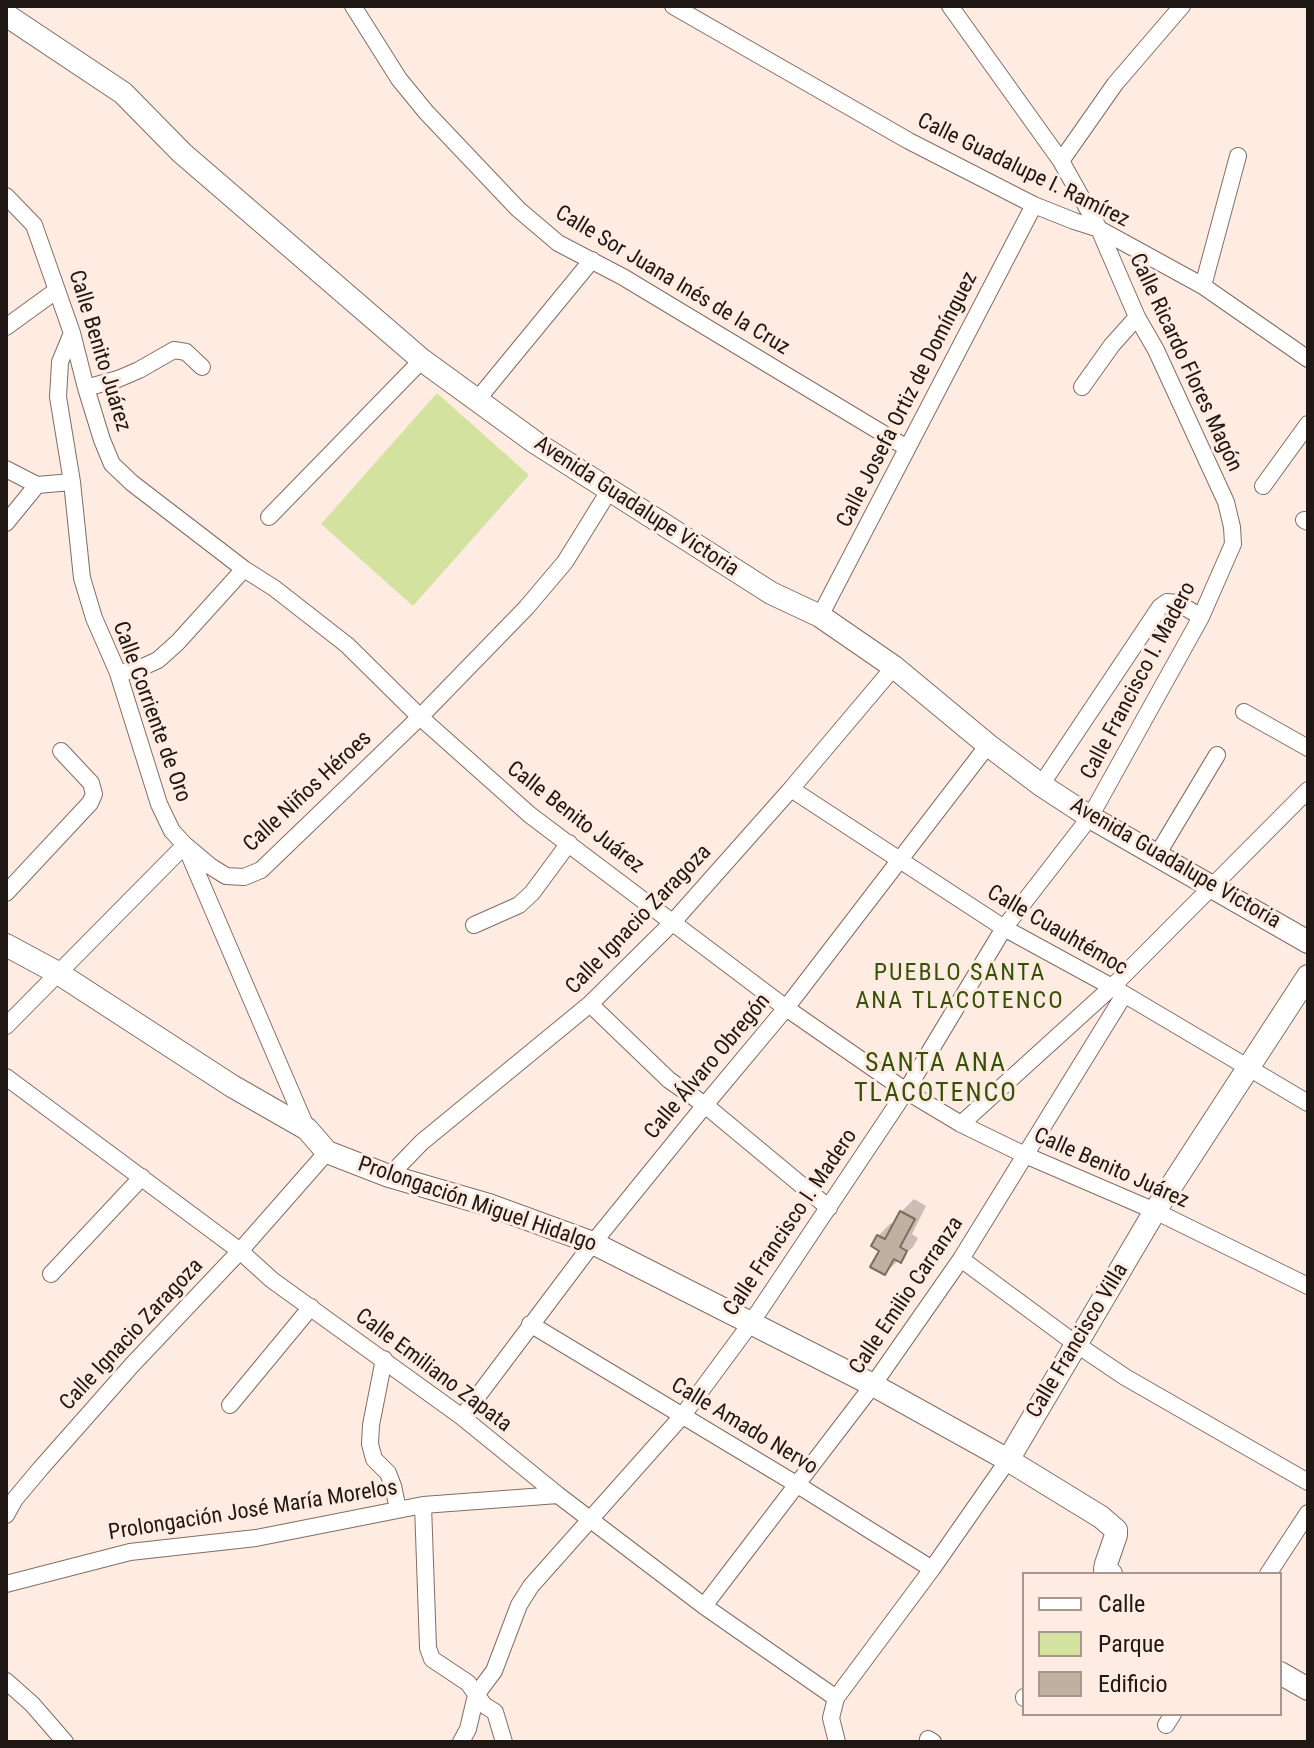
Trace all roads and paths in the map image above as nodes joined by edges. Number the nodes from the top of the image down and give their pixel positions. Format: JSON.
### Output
{"nodes":[{"id":1,"x":353,"y":6,"type":"edge"},
{"id":2,"x":673,"y":6,"type":"edge"},
{"id":3,"x":950,"y":6,"type":"edge"},
{"id":4,"x":1182,"y":6,"type":"edge"},
{"id":5,"x":6,"y":15,"type":"edge"},
{"id":6,"x":1238,"y":156,"type":"dead end"},
{"id":7,"x":1061,"y":161,"type":"junction"},
{"id":8,"x":6,"y":196,"type":"edge"},
{"id":9,"x":1034,"y":205,"type":"junction"},
{"id":10,"x":1099,"y":229,"type":"junction"},
{"id":11,"x":592,"y":260,"type":"junction"},
{"id":12,"x":1203,"y":286,"type":"junction"},
{"id":13,"x":57,"y":290,"type":"junction"},
{"id":14,"x":1137,"y":317,"type":"junction"},
{"id":15,"x":6,"y":327,"type":"edge"},
{"id":16,"x":72,"y":333,"type":"junction"},
{"id":17,"x":1308,"y":359,"type":"edge"},
{"id":18,"x":422,"y":360,"type":"junction"},
{"id":19,"x":202,"y":367,"type":"dead end"},
{"id":20,"x":1082,"y":387,"type":"dead end"},
{"id":21,"x":86,"y":388,"type":"junction"},
{"id":22,"x":477,"y":400,"type":"junction"},
{"id":23,"x":1308,"y":424,"type":"edge"},
{"id":24,"x":907,"y":448,"type":"junction"},
{"id":25,"x":6,"y":469,"type":"edge"},
{"id":26,"x":72,"y":482,"type":"junction"},
{"id":27,"x":37,"y":485,"type":"junction"},
{"id":28,"x":1263,"y":486,"type":"dead end"},
{"id":29,"x":609,"y":491,"type":"junction"},
{"id":30,"x":269,"y":517,"type":"dead end"},
{"id":31,"x":6,"y":523,"type":"edge"},
{"id":32,"x":1233,"y":544,"type":"joint"},
{"id":33,"x":244,"y":569,"type":"junction"},
{"id":34,"x":820,"y":616,"type":"junction"},
{"id":35,"x":1201,"y":617,"type":"junction"},
{"id":36,"x":894,"y":667,"type":"junction"},
{"id":37,"x":118,"y":673,"type":"junction"},
{"id":38,"x":1244,"y":712,"type":"dead end"},
{"id":39,"x":420,"y":717,"type":"junction"},
{"id":40,"x":988,"y":745,"type":"junction"},
{"id":41,"x":1308,"y":748,"type":"edge"},
{"id":42,"x":61,"y":751,"type":"dead end"},
{"id":43,"x":1217,"y":755,"type":"dead end"},
{"id":44,"x":1041,"y":785,"type":"junction"},
{"id":45,"x":791,"y":789,"type":"junction"},
{"id":46,"x":1308,"y":790,"type":"edge"},
{"id":47,"x":1090,"y":817,"type":"junction"},
{"id":48,"x":569,"y":843,"type":"junction"},
{"id":49,"x":185,"y":845,"type":"junction"},
{"id":50,"x":1157,"y":855,"type":"junction"},
{"id":51,"x":898,"y":861,"type":"junction"},
{"id":52,"x":1212,"y":886,"type":"junction"},
{"id":53,"x":6,"y":893,"type":"edge"},
{"id":54,"x":673,"y":922,"type":"junction"},
{"id":55,"x":474,"y":925,"type":"dead end"},
{"id":56,"x":1004,"y":928,"type":"junction"},
{"id":57,"x":1308,"y":942,"type":"edge"},
{"id":58,"x":6,"y":945,"type":"edge"},
{"id":59,"x":58,"y":973,"type":"junction"},
{"id":60,"x":1308,"y":976,"type":"edge"},
{"id":61,"x":1118,"y":991,"type":"junction"},
{"id":62,"x":590,"y":1004,"type":"junction"},
{"id":63,"x":786,"y":1008,"type":"junction"},
{"id":64,"x":6,"y":1026,"type":"edge"},
{"id":65,"x":1248,"y":1069,"type":"junction"},
{"id":66,"x":6,"y":1077,"type":"edge"},
{"id":67,"x":906,"y":1091,"type":"junction"},
{"id":68,"x":1308,"y":1103,"type":"edge"},
{"id":69,"x":705,"y":1105,"type":"junction"},
{"id":70,"x":961,"y":1124,"type":"junction"},
{"id":71,"x":307,"y":1129,"type":"junction"},
{"id":72,"x":327,"y":1152,"type":"junction"},
{"id":73,"x":1025,"y":1155,"type":"junction"},
{"id":74,"x":389,"y":1176,"type":"junction"},
{"id":75,"x":142,"y":1177,"type":"junction"},
{"id":76,"x":829,"y":1208,"type":"junction"},
{"id":77,"x":1155,"y":1211,"type":"junction"},
{"id":78,"x":593,"y":1243,"type":"junction"},
{"id":79,"x":240,"y":1251,"type":"junction"},
{"id":80,"x":961,"y":1259,"type":"junction"},
{"id":81,"x":51,"y":1274,"type":"dead end"},
{"id":82,"x":1307,"y":1283,"type":"edge"},
{"id":83,"x":311,"y":1307,"type":"junction"},
{"id":84,"x":751,"y":1323,"type":"junction"},
{"id":85,"x":530,"y":1324,"type":"junction"},
{"id":86,"x":1076,"y":1344,"type":"junction"},
{"id":87,"x":384,"y":1359,"type":"junction"},
{"id":88,"x":873,"y":1385,"type":"junction"},
{"id":89,"x":230,"y":1405,"type":"dead end"},
{"id":90,"x":683,"y":1415,"type":"junction"},
{"id":91,"x":462,"y":1417,"type":"junction"},
{"id":92,"x":1008,"y":1460,"type":"junction"},
{"id":93,"x":1308,"y":1482,"type":"edge"},
{"id":94,"x":796,"y":1484,"type":"junction"},
{"id":95,"x":558,"y":1495,"type":"junction"},
{"id":96,"x":423,"y":1505,"type":"junction"},
{"id":97,"x":398,"y":1509,"type":"junction"},
{"id":98,"x":1308,"y":1513,"type":"edge"},
{"id":99,"x":6,"y":1515,"type":"edge"},
{"id":100,"x":591,"y":1519,"type":"junction"},
{"id":101,"x":932,"y":1569,"type":"junction"},
{"id":102,"x":1109,"y":1572,"type":"edge"},
{"id":103,"x":1269,"y":1572,"type":"edge"},
{"id":104,"x":6,"y":1584,"type":"edge"},
{"id":105,"x":704,"y":1606,"type":"junction"},
{"id":106,"x":1282,"y":1674,"type":"edge"},
{"id":107,"x":6,"y":1681,"type":"edge"},
{"id":108,"x":1308,"y":1689,"type":"edge"},
{"id":109,"x":476,"y":1695,"type":"junction"},
{"id":110,"x":836,"y":1698,"type":"junction"},
{"id":111,"x":65,"y":1742,"type":"edge"},
{"id":112,"x":461,"y":1742,"type":"edge"},
{"id":113,"x":504,"y":1742,"type":"edge"},
{"id":114,"x":837,"y":1742,"type":"edge"}],
"edges":[{"from":1,"to":11,"type":"street","name":"Calle Sor Juana Inés de la Cruz"},
{"from":2,"to":9,"type":"street","name":"Calle Guadalupe I. Ramírez"},
{"from":3,"to":7,"type":"street","name":"Calle Ricardo Flores Magón"},
{"from":4,"to":7,"type":"street"},
{"from":5,"to":18,"type":"street","name":"Avenida Guadalupe Victoria"},
{"from":6,"to":12,"type":"street"},
{"from":7,"to":10,"type":"street","name":"Calle Ricardo Flores Magón"},
{"from":8,"to":13,"type":"street","name":"Calle Benito Juárez"},
{"from":9,"to":10,"type":"street","name":"Calle Guadalupe I. Ramírez"},
{"from":9,"to":24,"type":"street","name":"Calle Josefa Ortiz de Domínguez"},
{"from":10,"to":12,"type":"street","name":"Calle Guadalupe I. Ramírez"},
{"from":10,"to":14,"type":"street","name":"Calle Ricardo Flores Magón"},
{"from":11,"to":22,"type":"street"},
{"from":11,"to":24,"type":"street","name":"Calle Sor Juana Inés de la Cruz"},
{"from":12,"to":17,"type":"street","name":"Calle Guadalupe I. Ramírez"},
{"from":13,"to":15,"type":"street"},
{"from":13,"to":16,"type":"street","name":"Calle Benito Juárez"},
{"from":14,"to":20,"type":"street"},
{"from":14,"to":32,"type":"street","name":"Calle Ricardo Flores Magón"},
{"from":16,"to":21,"type":"street","name":"Calle Benito Juárez"},
{"from":16,"to":26,"type":"street","name":"Calle Corriente de Oro"},
{"from":18,"to":22,"type":"street","name":"Avenida Guadalupe Victoria"},
{"from":18,"to":30,"type":"street"},
{"from":19,"to":21,"type":"street"},
{"from":21,"to":33,"type":"street","name":"Calle Benito Juárez"},
{"from":22,"to":29,"type":"street","name":"Avenida Guadalupe Victoria"},
{"from":23,"to":28,"type":"street"},
{"from":24,"to":34,"type":"street","name":"Calle Josefa Ortiz de Domínguez"},
{"from":25,"to":27,"type":"street"},
{"from":26,"to":27,"type":"street"},
{"from":26,"to":37,"type":"street","name":"Calle Corriente de Oro"},
{"from":27,"to":31,"type":"street"},
{"from":29,"to":34,"type":"street","name":"Avenida Guadalupe Victoria"},
{"from":29,"to":39,"type":"street","name":"Calle Niños Héroes"},
{"from":32,"to":35,"type":"street","name":"Calle Francisco I. Madero"},
{"from":33,"to":37,"type":"street"},
{"from":33,"to":39,"type":"street","name":"Calle Benito Juárez"},
{"from":34,"to":36,"type":"street","name":"Avenida Guadalupe Victoria"},
{"from":35,"to":44,"type":"street"},
{"from":35,"to":47,"type":"street","name":"Calle Francisco I. Madero"},
{"from":36,"to":40,"type":"street","name":"Avenida Guadalupe Victoria"},
{"from":36,"to":45,"type":"street","name":"Calle Ignacio Zaragoza"},
{"from":37,"to":49,"type":"street","name":"Calle Corriente de Oro"},
{"from":38,"to":41,"type":"street"},
{"from":39,"to":48,"type":"street","name":"Calle Benito Juárez"},
{"from":39,"to":49,"type":"street","name":"Calle Niños Héroes"},
{"from":40,"to":44,"type":"street","name":"Avenida Guadalupe Victoria"},
{"from":40,"to":51,"type":"street","name":"Calle Álvaro Obregón"},
{"from":42,"to":53,"type":"street"},
{"from":43,"to":50,"type":"street"},
{"from":44,"to":47,"type":"street","name":"Avenida Guadalupe Victoria"},
{"from":45,"to":51,"type":"street","name":"Calle Cuauhtémoc"},
{"from":45,"to":54,"type":"street","name":"Calle Ignacio Zaragoza"},
{"from":46,"to":52,"type":"street"},
{"from":47,"to":50,"type":"street","name":"Avenida Guadalupe Victoria"},
{"from":47,"to":56,"type":"street","name":"Calle Francisco I. Madero"},
{"from":48,"to":54,"type":"street","name":"Calle Benito Juárez"},
{"from":48,"to":55,"type":"street"},
{"from":49,"to":59,"type":"street"},
{"from":49,"to":71,"type":"street","name":"Calle Corriente de Oro"},
{"from":50,"to":52,"type":"street","name":"Avenida Guadalupe Victoria"},
{"from":51,"to":56,"type":"street","name":"Calle Cuauhtémoc"},
{"from":51,"to":63,"type":"street","name":"Calle Álvaro Obregón"},
{"from":52,"to":57,"type":"street","name":"Avenida Guadalupe Victoria"},
{"from":52,"to":61,"type":"street"},
{"from":54,"to":62,"type":"street","name":"Calle Ignacio Zaragoza"},
{"from":54,"to":63,"type":"street","name":"Calle Benito Juárez"},
{"from":56,"to":61,"type":"street","name":"Calle Cuauhtémoc"},
{"from":56,"to":67,"type":"street","name":"Calle Francisco I. Madero"},
{"from":58,"to":59,"type":"street","name":"Prolongación Miguel Hidalgo"},
{"from":59,"to":64,"type":"street"},
{"from":59,"to":71,"type":"street","name":"Prolongación Miguel Hidalgo"},
{"from":60,"to":65,"type":"street","name":"Calle Francisco Villa"},
{"from":61,"to":65,"type":"street","name":"Calle Cuauhtémoc"},
{"from":61,"to":70,"type":"street"},
{"from":61,"to":73,"type":"street","name":"Calle Emilio Carranza"},
{"from":62,"to":69,"type":"street"},
{"from":62,"to":74,"type":"street","name":"Calle Ignacio Zaragoza"},
{"from":63,"to":67,"type":"street","name":"Calle Benito Juárez"},
{"from":63,"to":69,"type":"street","name":"Calle Álvaro Obregón"},
{"from":65,"to":68,"type":"street","name":"Calle Cuauhtémoc"},
{"from":65,"to":77,"type":"street","name":"Calle Francisco Villa"},
{"from":66,"to":75,"type":"street","name":"Calle Emiliano Zapata"},
{"from":67,"to":70,"type":"street","name":"Calle Benito Juárez"},
{"from":67,"to":76,"type":"street","name":"Calle Francisco I. Madero"},
{"from":69,"to":76,"type":"street"},
{"from":69,"to":78,"type":"street","name":"Calle Álvaro Obregón"},
{"from":70,"to":73,"type":"street","name":"Calle Benito Juárez"},
{"from":71,"to":72,"type":"street","name":"Prolongación Miguel Hidalgo"},
{"from":72,"to":74,"type":"street","name":"Prolongación Miguel Hidalgo"},
{"from":72,"to":79,"type":"street","name":"Calle Ignacio Zaragoza"},
{"from":73,"to":77,"type":"street","name":"Calle Benito Juárez"},
{"from":73,"to":80,"type":"street","name":"Calle Emilio Carranza"},
{"from":74,"to":78,"type":"street","name":"Prolongación Miguel Hidalgo"},
{"from":75,"to":79,"type":"street","name":"Calle Emiliano Zapata"},
{"from":75,"to":81,"type":"street"},
{"from":76,"to":84,"type":"street","name":"Calle Francisco I. Madero"},
{"from":77,"to":82,"type":"street","name":"Calle Benito Juárez"},
{"from":77,"to":86,"type":"street","name":"Calle Francisco Villa"},
{"from":78,"to":84,"type":"street","name":"Prolongación Miguel Hidalgo"},
{"from":78,"to":85,"type":"street","name":"Calle Álvaro Obregón"},
{"from":79,"to":83,"type":"street","name":"Calle Emiliano Zapata"},
{"from":79,"to":99,"type":"street","name":"Calle Ignacio Zaragoza"},
{"from":80,"to":86,"type":"street"},
{"from":80,"to":88,"type":"street","name":"Calle Emilio Carranza"},
{"from":83,"to":87,"type":"street","name":"Calle Emiliano Zapata"},
{"from":83,"to":89,"type":"street"},
{"from":84,"to":88,"type":"street","name":"Prolongación Miguel Hidalgo"},
{"from":84,"to":90,"type":"street","name":"Calle Francisco I. Madero"},
{"from":85,"to":90,"type":"street","name":"Calle Amado Nervo"},
{"from":85,"to":91,"type":"street","name":"Calle Álvaro Obregón"},
{"from":86,"to":92,"type":"street","name":"Calle Francisco Villa"},
{"from":86,"to":93,"type":"street"},
{"from":87,"to":91,"type":"street","name":"Calle Emiliano Zapata"},
{"from":87,"to":97,"type":"street"},
{"from":88,"to":92,"type":"street","name":"Prolongación Miguel Hidalgo"},
{"from":88,"to":94,"type":"street","name":"Calle Emilio Carranza"},
{"from":90,"to":94,"type":"street","name":"Calle Amado Nervo"},
{"from":90,"to":100,"type":"street","name":"Calle Francisco I. Madero"},
{"from":91,"to":95,"type":"street","name":"Calle Emiliano Zapata"},
{"from":92,"to":101,"type":"street","name":"Calle Francisco Villa"},
{"from":92,"to":102,"type":"street","name":"Prolongación Miguel Hidalgo"},
{"from":94,"to":101,"type":"street","name":"Calle Amado Nervo"},
{"from":94,"to":105,"type":"street","name":"Calle Emilio Carranza"},
{"from":95,"to":96,"type":"street","name":"Prolongación José María Morelos"},
{"from":95,"to":100,"type":"street","name":"Calle Emiliano Zapata"},
{"from":96,"to":97,"type":"street","name":"Prolongación José María Morelos"},
{"from":96,"to":109,"type":"street"},
{"from":97,"to":104,"type":"street","name":"Prolongación José María Morelos"},
{"from":98,"to":103,"type":"street"},
{"from":100,"to":105,"type":"street","name":"Calle Emiliano Zapata"},
{"from":100,"to":109,"type":"street","name":"Calle Francisco I. Madero"},
{"from":101,"to":110,"type":"street","name":"Calle Francisco Villa"},
{"from":105,"to":110,"type":"street","name":"Calle Emiliano Zapata"},
{"from":106,"to":108,"type":"street"},
{"from":107,"to":111,"type":"street"},
{"from":109,"to":112,"type":"street","name":"Calle Francisco I. Madero"},
{"from":109,"to":113,"type":"street"},
{"from":110,"to":114,"type":"street"}]}
